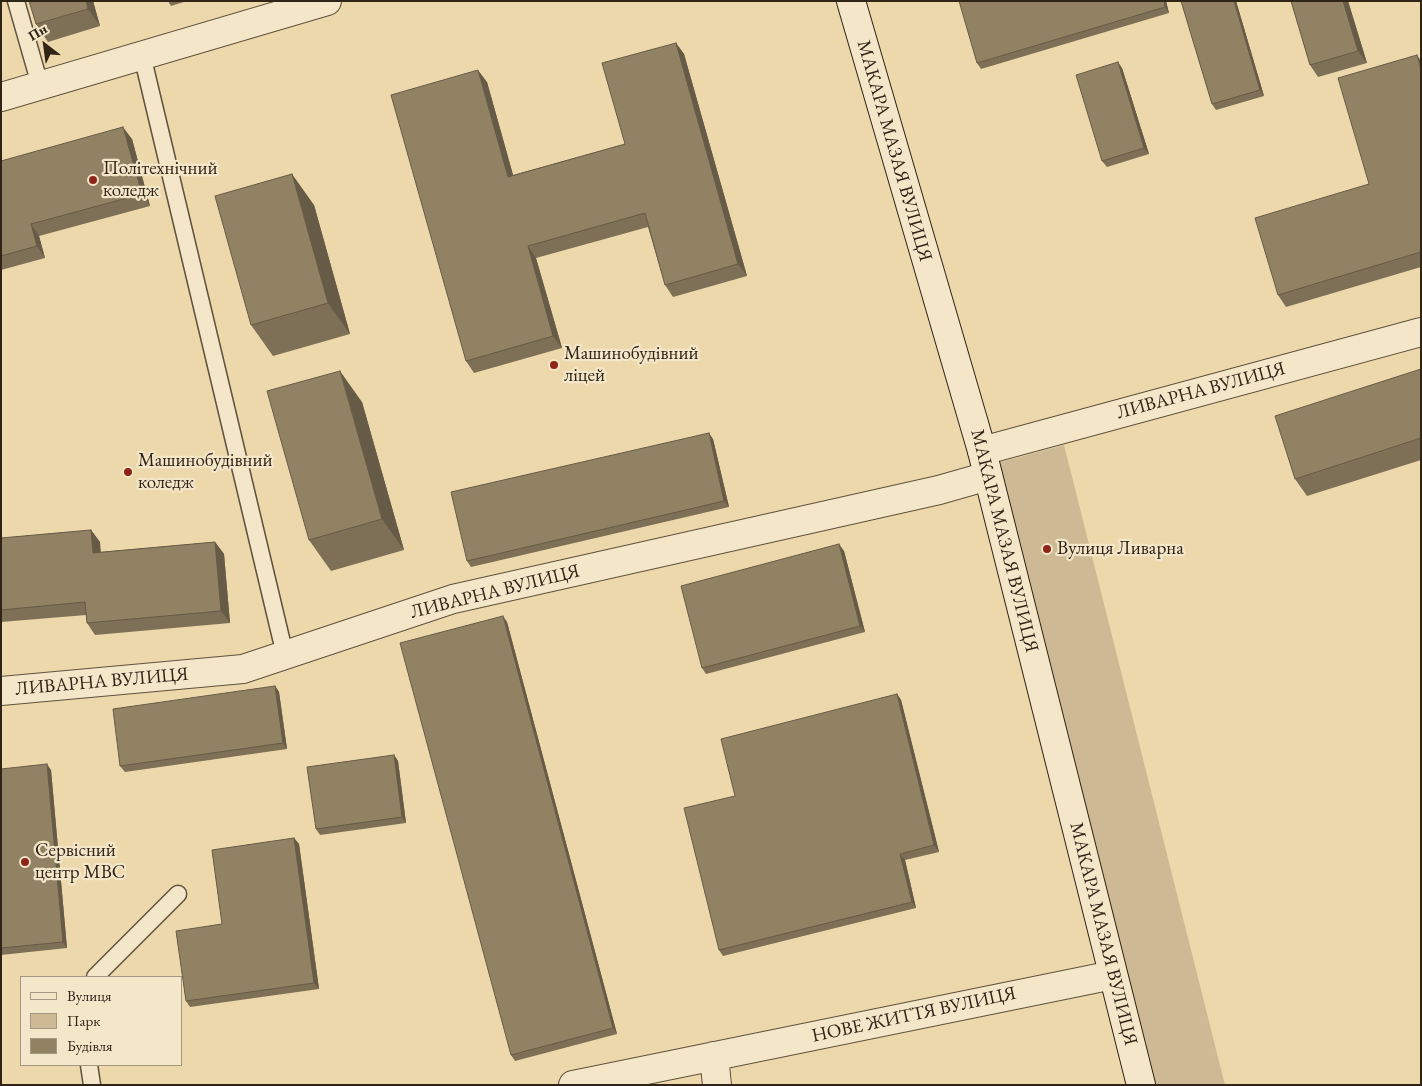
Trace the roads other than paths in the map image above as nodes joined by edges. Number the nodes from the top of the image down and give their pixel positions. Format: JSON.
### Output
{"nodes":[{"id":1,"x":16,"y":1,"type":"edge"},
{"id":2,"x":327,"y":1,"type":"edge"},
{"id":3,"x":851,"y":1,"type":"edge"},
{"id":4,"x":279,"y":8,"type":"edge"},
{"id":5,"x":142,"y":56,"type":"junction"},
{"id":6,"x":40,"y":85,"type":"junction"},
{"id":7,"x":1,"y":97,"type":"edge"},
{"id":8,"x":1421,"y":332,"type":"edge"},
{"id":9,"x":985,"y":463,"type":"junction"},
{"id":10,"x":285,"y":655,"type":"junction"},
{"id":11,"x":1,"y":691,"type":"edge"},
{"id":12,"x":178,"y":894,"type":"dead end"},
{"id":13,"x":1113,"y":975,"type":"junction"},
{"id":14,"x":96,"y":976,"type":"edge"},
{"id":15,"x":714,"y":1056,"type":"junction"},
{"id":16,"x":89,"y":1066,"type":"edge"},
{"id":17,"x":92,"y":1085,"type":"edge"},
{"id":18,"x":573,"y":1085,"type":"edge"},
{"id":19,"x":717,"y":1085,"type":"edge"},
{"id":20,"x":1141,"y":1085,"type":"edge"}],
"edges":[{"from":1,"to":6,"type":"lane"},
{"from":2,"to":4,"type":"street"},
{"from":3,"to":9,"type":"street","name":"МАКАРА МАЗАЯ ВУЛИЦЯ"},
{"from":4,"to":5,"type":"street"},
{"from":5,"to":6,"type":"street"},
{"from":5,"to":10,"type":"lane"},
{"from":6,"to":7,"type":"street"},
{"from":8,"to":9,"type":"street","name":"ЛИВАРНА ВУЛИЦЯ"},
{"from":9,"to":10,"type":"street","name":"ЛИВАРНА ВУЛИЦЯ"},
{"from":9,"to":13,"type":"street","name":"МАКАРА МАЗАЯ ВУЛИЦЯ"},
{"from":10,"to":11,"type":"street","name":"ЛИВАРНА ВУЛИЦЯ"},
{"from":12,"to":14,"type":"lane"},
{"from":13,"to":15,"type":"street","name":"НОВЕ ЖИТТЯ ВУЛИЦЯ"},
{"from":13,"to":20,"type":"street","name":"МАКАРА МАЗАЯ ВУЛИЦЯ"},
{"from":15,"to":18,"type":"street","name":"НОВЕ ЖИТТЯ ВУЛИЦЯ"},
{"from":15,"to":19,"type":"street"},
{"from":16,"to":17,"type":"lane"}]}
